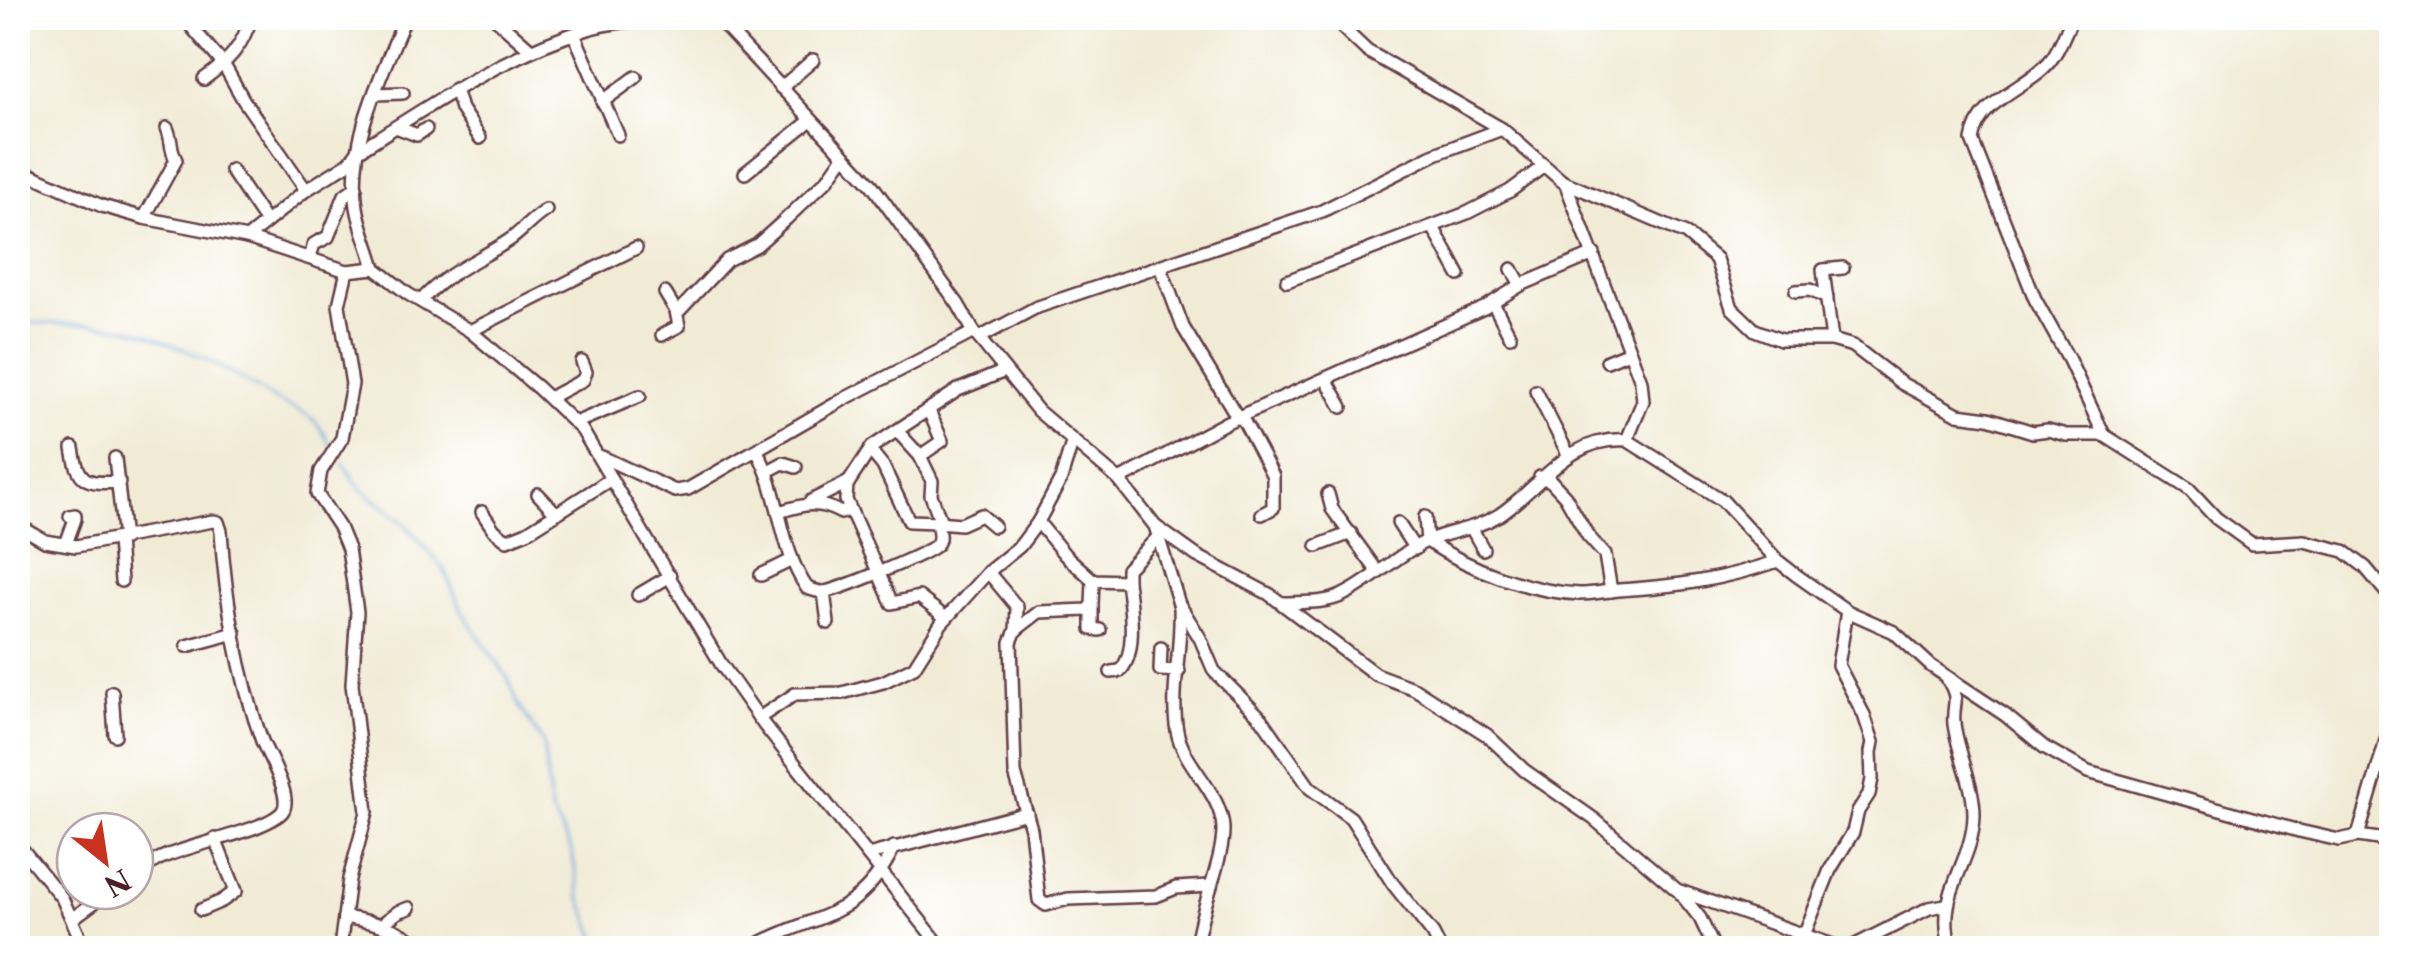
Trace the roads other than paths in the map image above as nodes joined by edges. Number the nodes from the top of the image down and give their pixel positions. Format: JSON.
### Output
{"nodes":[{"id":1,"x":184,"y":18,"type":"edge"},
{"id":2,"x":251,"y":18,"type":"edge"},
{"id":3,"x":389,"y":18,"type":"edge"},
{"id":4,"x":495,"y":18,"type":"edge"},
{"id":5,"x":656,"y":18,"type":"edge"},
{"id":6,"x":717,"y":18,"type":"edge"},
{"id":7,"x":1332,"y":18,"type":"edge"},
{"id":8,"x":2072,"y":18,"type":"edge"},
{"id":9,"x":404,"y":19,"type":"edge"},
{"id":10,"x":588,"y":22,"type":"edge"},
{"id":11,"x":574,"y":34,"type":"junction"},
{"id":12,"x":530,"y":50,"type":"junction"},
{"id":13,"x":813,"y":60,"type":"dead end"},
{"id":14,"x":224,"y":64,"type":"junction"},
{"id":15,"x":636,"y":76,"type":"dead end"},
{"id":16,"x":204,"y":79,"type":"dead end"},
{"id":17,"x":780,"y":88,"type":"junction"},
{"id":18,"x":455,"y":89,"type":"junction"},
{"id":19,"x":403,"y":93,"type":"dead end"},
{"id":20,"x":375,"y":94,"type":"junction"},
{"id":21,"x":602,"y":102,"type":"junction"},
{"id":22,"x":811,"y":120,"type":"junction"},
{"id":23,"x":396,"y":127,"type":"junction"},
{"id":24,"x":166,"y":128,"type":"dead end"},
{"id":25,"x":426,"y":129,"type":"dead end"},
{"id":26,"x":1502,"y":130,"type":"junction"},
{"id":27,"x":618,"y":134,"type":"dead end"},
{"id":28,"x":480,"y":138,"type":"dead end"},
{"id":29,"x":358,"y":151,"type":"junction"},
{"id":30,"x":844,"y":156,"type":"junction"},
{"id":31,"x":1544,"y":166,"type":"junction"},
{"id":32,"x":18,"y":169,"type":"edge"},
{"id":33,"x":230,"y":170,"type":"dead end"},
{"id":34,"x":745,"y":172,"type":"dead end"},
{"id":35,"x":1565,"y":182,"type":"junction"},
{"id":36,"x":356,"y":187,"type":"junction"},
{"id":37,"x":306,"y":190,"type":"junction"},
{"id":38,"x":546,"y":210,"type":"dead end"},
{"id":39,"x":144,"y":218,"type":"junction"},
{"id":40,"x":266,"y":222,"type":"junction"},
{"id":41,"x":1432,"y":227,"type":"junction"},
{"id":42,"x":247,"y":238,"type":"junction"},
{"id":43,"x":636,"y":248,"type":"dead end"},
{"id":44,"x":1594,"y":254,"type":"junction"},
{"id":45,"x":310,"y":257,"type":"junction"},
{"id":46,"x":375,"y":268,"type":"junction"},
{"id":47,"x":1161,"y":268,"type":"junction"},
{"id":48,"x":1844,"y":268,"type":"dead end"},
{"id":49,"x":1512,"y":269,"type":"dead end"},
{"id":50,"x":347,"y":271,"type":"junction"},
{"id":51,"x":1459,"y":276,"type":"dead end"},
{"id":52,"x":1287,"y":281,"type":"dead end"},
{"id":53,"x":1521,"y":285,"type":"junction"},
{"id":54,"x":1796,"y":291,"type":"dead end"},
{"id":55,"x":665,"y":293,"type":"dead end"},
{"id":56,"x":1827,"y":298,"type":"junction"},
{"id":57,"x":421,"y":300,"type":"junction"},
{"id":58,"x":1493,"y":302,"type":"junction"},
{"id":59,"x":676,"y":311,"type":"junction"},
{"id":60,"x":470,"y":331,"type":"junction"},
{"id":61,"x":976,"y":335,"type":"junction"},
{"id":62,"x":662,"y":336,"type":"dead end"},
{"id":63,"x":1510,"y":336,"type":"dead end"},
{"id":64,"x":1832,"y":340,"type":"junction"},
{"id":65,"x":1629,"y":352,"type":"junction"},
{"id":66,"x":1606,"y":361,"type":"dead end"},
{"id":67,"x":582,"y":362,"type":"dead end"},
{"id":68,"x":1005,"y":371,"type":"junction"},
{"id":69,"x":1326,"y":379,"type":"junction"},
{"id":70,"x":1536,"y":392,"type":"dead end"},
{"id":71,"x":640,"y":396,"type":"dead end"},
{"id":72,"x":549,"y":398,"type":"junction"},
{"id":73,"x":1342,"y":406,"type":"dead end"},
{"id":74,"x":930,"y":411,"type":"junction"},
{"id":75,"x":1240,"y":417,"type":"junction"},
{"id":76,"x":575,"y":423,"type":"junction"},
{"id":77,"x":898,"y":432,"type":"junction"},
{"id":78,"x":2104,"y":436,"type":"junction"},
{"id":79,"x":1627,"y":440,"type":"junction"},
{"id":80,"x":1072,"y":443,"type":"junction"},
{"id":81,"x":73,"y":448,"type":"dead end"},
{"id":82,"x":870,"y":450,"type":"junction"},
{"id":83,"x":756,"y":451,"type":"junction"},
{"id":84,"x":600,"y":456,"type":"junction"},
{"id":85,"x":920,"y":456,"type":"junction"},
{"id":86,"x":1569,"y":456,"type":"junction"},
{"id":87,"x":115,"y":458,"type":"dead end"},
{"id":88,"x":796,"y":467,"type":"dead end"},
{"id":89,"x":768,"y":471,"type":"junction"},
{"id":90,"x":1540,"y":476,"type":"junction"},
{"id":91,"x":611,"y":479,"type":"junction"},
{"id":92,"x":1119,"y":480,"type":"junction"},
{"id":93,"x":118,"y":482,"type":"junction"},
{"id":94,"x":848,"y":482,"type":"junction"},
{"id":95,"x":538,"y":494,"type":"dead end"},
{"id":96,"x":1328,"y":494,"type":"dead end"},
{"id":97,"x":807,"y":503,"type":"junction"},
{"id":98,"x":850,"y":509,"type":"junction"},
{"id":99,"x":482,"y":512,"type":"dead end"},
{"id":100,"x":779,"y":512,"type":"junction"},
{"id":101,"x":556,"y":513,"type":"junction"},
{"id":102,"x":1262,"y":514,"type":"dead end"},
{"id":103,"x":70,"y":516,"type":"dead end"},
{"id":104,"x":1425,"y":517,"type":"dead end"},
{"id":105,"x":939,"y":522,"type":"junction"},
{"id":106,"x":1038,"y":522,"type":"junction"},
{"id":107,"x":1398,"y":523,"type":"dead end"},
{"id":108,"x":18,"y":525,"type":"edge"},
{"id":109,"x":994,"y":526,"type":"dead end"},
{"id":110,"x":1472,"y":529,"type":"junction"},
{"id":111,"x":1156,"y":532,"type":"junction"},
{"id":112,"x":1351,"y":533,"type":"junction"},
{"id":113,"x":121,"y":540,"type":"junction"},
{"id":114,"x":1427,"y":541,"type":"junction"},
{"id":115,"x":66,"y":544,"type":"junction"},
{"id":116,"x":1318,"y":546,"type":"dead end"},
{"id":117,"x":1415,"y":549,"type":"junction"},
{"id":118,"x":1482,"y":549,"type":"dead end"},
{"id":119,"x":792,"y":560,"type":"junction"},
{"id":120,"x":1778,"y":562,"type":"junction"},
{"id":121,"x":988,"y":572,"type":"junction"},
{"id":122,"x":1378,"y":572,"type":"junction"},
{"id":123,"x":878,"y":573,"type":"junction"},
{"id":124,"x":762,"y":575,"type":"dead end"},
{"id":125,"x":670,"y":576,"type":"junction"},
{"id":126,"x":1093,"y":580,"type":"junction"},
{"id":127,"x":121,"y":581,"type":"dead end"},
{"id":128,"x":1127,"y":581,"type":"junction"},
{"id":129,"x":1611,"y":591,"type":"junction"},
{"id":130,"x":824,"y":592,"type":"junction"},
{"id":131,"x":638,"y":595,"type":"dead end"},
{"id":132,"x":2392,"y":598,"type":"edge"},
{"id":133,"x":1282,"y":603,"type":"junction"},
{"id":134,"x":1179,"y":604,"type":"junction"},
{"id":135,"x":1092,"y":605,"type":"junction"},
{"id":136,"x":1847,"y":611,"type":"junction"},
{"id":137,"x":946,"y":618,"type":"junction"},
{"id":138,"x":828,"y":623,"type":"dead end"},
{"id":139,"x":1016,"y":630,"type":"junction"},
{"id":140,"x":1100,"y":630,"type":"dead end"},
{"id":141,"x":235,"y":633,"type":"junction"},
{"id":142,"x":188,"y":646,"type":"dead end"},
{"id":143,"x":1161,"y":648,"type":"dead end"},
{"id":144,"x":1179,"y":671,"type":"junction"},
{"id":145,"x":1111,"y":672,"type":"dead end"},
{"id":146,"x":1946,"y":676,"type":"junction"},
{"id":147,"x":112,"y":692,"type":"dead end"},
{"id":148,"x":759,"y":718,"type":"junction"},
{"id":149,"x":2392,"y":720,"type":"edge"},
{"id":150,"x":115,"y":735,"type":"dead end"},
{"id":151,"x":1027,"y":812,"type":"junction"},
{"id":152,"x":2358,"y":836,"type":"junction"},
{"id":153,"x":215,"y":838,"type":"junction"},
{"id":154,"x":2392,"y":841,"type":"edge"},
{"id":155,"x":18,"y":844,"type":"edge"},
{"id":156,"x":894,"y":847,"type":"junction"},
{"id":157,"x":868,"y":855,"type":"junction"},
{"id":158,"x":155,"y":861,"type":"edge"},
{"id":159,"x":882,"y":873,"type":"junction"},
{"id":160,"x":1209,"y":886,"type":"junction"},
{"id":161,"x":1677,"y":890,"type":"junction"},
{"id":162,"x":1945,"y":905,"type":"junction"},
{"id":163,"x":409,"y":908,"type":"dead end"},
{"id":164,"x":201,"y":910,"type":"dead end"},
{"id":165,"x":83,"y":911,"type":"edge"},
{"id":166,"x":344,"y":917,"type":"junction"},
{"id":167,"x":73,"y":918,"type":"junction"},
{"id":168,"x":382,"y":924,"type":"junction"},
{"id":169,"x":1804,"y":934,"type":"junction"},
{"id":170,"x":88,"y":948,"type":"edge"},
{"id":171,"x":340,"y":948,"type":"edge"},
{"id":172,"x":422,"y":948,"type":"edge"},
{"id":173,"x":751,"y":948,"type":"edge"},
{"id":174,"x":942,"y":948,"type":"edge"},
{"id":175,"x":1196,"y":948,"type":"edge"},
{"id":176,"x":1440,"y":948,"type":"edge"},
{"id":177,"x":1714,"y":948,"type":"edge"},
{"id":178,"x":1840,"y":948,"type":"edge"},
{"id":179,"x":1850,"y":948,"type":"edge"},
{"id":180,"x":1951,"y":948,"type":"edge"}],
"edges":[{"from":1,"to":14,"type":"street"},
{"from":2,"to":14,"type":"street"},
{"from":3,"to":9,"type":"street"},
{"from":4,"to":12,"type":"street"},
{"from":5,"to":10,"type":"street"},
{"from":6,"to":17,"type":"street"},
{"from":7,"to":26,"type":"street"},
{"from":8,"to":78,"type":"street"},
{"from":9,"to":20,"type":"street"},
{"from":10,"to":11,"type":"street"},
{"from":11,"to":12,"type":"street"},
{"from":11,"to":21,"type":"street"},
{"from":12,"to":18,"type":"street"},
{"from":13,"to":17,"type":"street"},
{"from":14,"to":16,"type":"street"},
{"from":14,"to":37,"type":"street"},
{"from":15,"to":21,"type":"street"},
{"from":17,"to":22,"type":"street"},
{"from":18,"to":23,"type":"street"},
{"from":18,"to":28,"type":"street"},
{"from":19,"to":20,"type":"street"},
{"from":20,"to":29,"type":"street"},
{"from":21,"to":27,"type":"street"},
{"from":22,"to":30,"type":"street"},
{"from":22,"to":34,"type":"street"},
{"from":23,"to":25,"type":"street"},
{"from":23,"to":29,"type":"street"},
{"from":24,"to":39,"type":"street"},
{"from":26,"to":31,"type":"street"},
{"from":26,"to":47,"type":"street"},
{"from":29,"to":36,"type":"street"},
{"from":29,"to":37,"type":"street"},
{"from":30,"to":59,"type":"street"},
{"from":30,"to":61,"type":"street"},
{"from":31,"to":35,"type":"street"},
{"from":31,"to":41,"type":"street"},
{"from":32,"to":39,"type":"street"},
{"from":33,"to":40,"type":"street"},
{"from":35,"to":44,"type":"street"},
{"from":35,"to":64,"type":"street"},
{"from":36,"to":45,"type":"street"},
{"from":36,"to":46,"type":"street"},
{"from":37,"to":40,"type":"street"},
{"from":38,"to":57,"type":"street"},
{"from":39,"to":42,"type":"street"},
{"from":40,"to":42,"type":"street"},
{"from":41,"to":51,"type":"street"},
{"from":41,"to":52,"type":"street"},
{"from":42,"to":45,"type":"street"},
{"from":43,"to":60,"type":"street"},
{"from":44,"to":53,"type":"street"},
{"from":44,"to":65,"type":"street"},
{"from":45,"to":50,"type":"street"},
{"from":46,"to":50,"type":"street"},
{"from":46,"to":57,"type":"street"},
{"from":47,"to":61,"type":"street"},
{"from":47,"to":75,"type":"street"},
{"from":48,"to":56,"type":"street"},
{"from":49,"to":53,"type":"street"},
{"from":50,"to":166,"type":"street"},
{"from":53,"to":58,"type":"street"},
{"from":54,"to":56,"type":"street"},
{"from":55,"to":59,"type":"street"},
{"from":56,"to":64,"type":"street"},
{"from":57,"to":60,"type":"street"},
{"from":58,"to":63,"type":"street"},
{"from":58,"to":69,"type":"street"},
{"from":59,"to":62,"type":"street"},
{"from":60,"to":72,"type":"street"},
{"from":61,"to":68,"type":"street"},
{"from":61,"to":83,"type":"street"},
{"from":64,"to":78,"type":"street"},
{"from":65,"to":66,"type":"street"},
{"from":65,"to":79,"type":"street"},
{"from":67,"to":72,"type":"street"},
{"from":68,"to":74,"type":"street"},
{"from":68,"to":80,"type":"street"},
{"from":69,"to":73,"type":"street"},
{"from":69,"to":75,"type":"street"},
{"from":70,"to":86,"type":"street"},
{"from":71,"to":76,"type":"street"},
{"from":72,"to":76,"type":"street"},
{"from":74,"to":77,"type":"street"},
{"from":74,"to":85,"type":"street"},
{"from":75,"to":92,"type":"street"},
{"from":75,"to":102,"type":"street"},
{"from":76,"to":84,"type":"street"},
{"from":77,"to":82,"type":"street"},
{"from":77,"to":85,"type":"street"},
{"from":78,"to":132,"type":"street"},
{"from":79,"to":86,"type":"street"},
{"from":79,"to":120,"type":"street"},
{"from":80,"to":92,"type":"street"},
{"from":80,"to":106,"type":"street"},
{"from":81,"to":93,"type":"street"},
{"from":82,"to":94,"type":"street"},
{"from":82,"to":105,"type":"street"},
{"from":83,"to":84,"type":"street"},
{"from":83,"to":89,"type":"street"},
{"from":84,"to":91,"type":"street"},
{"from":85,"to":105,"type":"street"},
{"from":86,"to":90,"type":"street"},
{"from":87,"to":93,"type":"street"},
{"from":88,"to":89,"type":"street"},
{"from":89,"to":100,"type":"street"},
{"from":90,"to":110,"type":"street"},
{"from":90,"to":129,"type":"street"},
{"from":91,"to":101,"type":"street"},
{"from":91,"to":125,"type":"street"},
{"from":92,"to":111,"type":"street"},
{"from":93,"to":113,"type":"street"},
{"from":94,"to":97,"type":"street"},
{"from":94,"to":98,"type":"street"},
{"from":95,"to":101,"type":"street"},
{"from":96,"to":112,"type":"street"},
{"from":97,"to":98,"type":"street"},
{"from":97,"to":100,"type":"street"},
{"from":98,"to":123,"type":"street"},
{"from":99,"to":101,"type":"street"},
{"from":100,"to":119,"type":"street"},
{"from":103,"to":115,"type":"street"},
{"from":104,"to":114,"type":"street"},
{"from":105,"to":109,"type":"street"},
{"from":105,"to":123,"type":"street"},
{"from":106,"to":121,"type":"street"},
{"from":106,"to":126,"type":"street"},
{"from":107,"to":117,"type":"street"},
{"from":108,"to":115,"type":"street"},
{"from":110,"to":114,"type":"street"},
{"from":110,"to":118,"type":"street"},
{"from":111,"to":128,"type":"street"},
{"from":111,"to":133,"type":"street"},
{"from":111,"to":134,"type":"street"},
{"from":112,"to":116,"type":"street"},
{"from":112,"to":122,"type":"street"},
{"from":113,"to":115,"type":"street"},
{"from":113,"to":127,"type":"street"},
{"from":113,"to":141,"type":"street"},
{"from":114,"to":117,"type":"street"},
{"from":114,"to":129,"type":"street"},
{"from":117,"to":122,"type":"street"},
{"from":119,"to":124,"type":"street"},
{"from":119,"to":130,"type":"street"},
{"from":120,"to":129,"type":"street"},
{"from":120,"to":136,"type":"street"},
{"from":121,"to":137,"type":"street"},
{"from":121,"to":139,"type":"street"},
{"from":122,"to":133,"type":"street"},
{"from":123,"to":130,"type":"street"},
{"from":123,"to":137,"type":"street"},
{"from":125,"to":131,"type":"street"},
{"from":125,"to":148,"type":"street"},
{"from":126,"to":128,"type":"street"},
{"from":126,"to":135,"type":"street"},
{"from":128,"to":145,"type":"street"},
{"from":130,"to":138,"type":"street"},
{"from":133,"to":161,"type":"street"},
{"from":134,"to":144,"type":"street"},
{"from":134,"to":176,"type":"street"},
{"from":135,"to":139,"type":"street"},
{"from":135,"to":140,"type":"street"},
{"from":136,"to":146,"type":"street"},
{"from":136,"to":169,"type":"street"},
{"from":137,"to":148,"type":"street"},
{"from":139,"to":151,"type":"street"},
{"from":141,"to":142,"type":"street"},
{"from":141,"to":153,"type":"street"},
{"from":143,"to":144,"type":"street"},
{"from":144,"to":160,"type":"street"},
{"from":146,"to":152,"type":"street"},
{"from":146,"to":162,"type":"street"},
{"from":147,"to":150,"type":"street"},
{"from":148,"to":157,"type":"street"},
{"from":149,"to":152,"type":"street"},
{"from":151,"to":156,"type":"street"},
{"from":151,"to":160,"type":"street"},
{"from":152,"to":154,"type":"street"},
{"from":153,"to":158,"type":"street"},
{"from":153,"to":164,"type":"street"},
{"from":155,"to":167,"type":"street"},
{"from":156,"to":157,"type":"street"},
{"from":156,"to":159,"type":"street"},
{"from":157,"to":159,"type":"street"},
{"from":159,"to":173,"type":"street"},
{"from":159,"to":174,"type":"street"},
{"from":160,"to":175,"type":"street"},
{"from":161,"to":169,"type":"street"},
{"from":161,"to":177,"type":"street"},
{"from":162,"to":179,"type":"street"},
{"from":162,"to":180,"type":"street"},
{"from":163,"to":168,"type":"street"},
{"from":165,"to":167,"type":"street"},
{"from":166,"to":168,"type":"street"},
{"from":166,"to":171,"type":"street"},
{"from":167,"to":170,"type":"street"},
{"from":168,"to":172,"type":"street"},
{"from":169,"to":178,"type":"street"}]}
